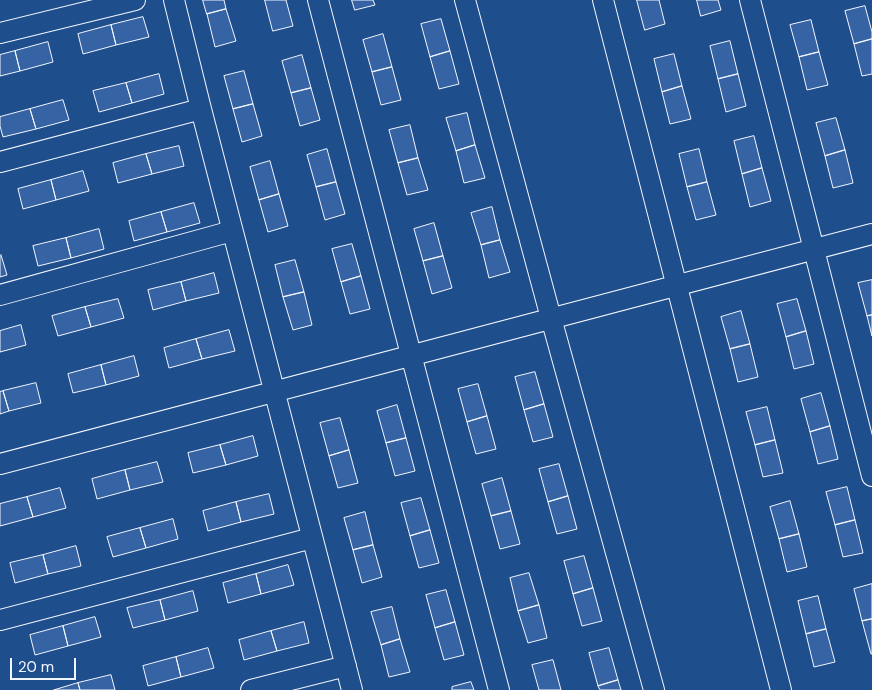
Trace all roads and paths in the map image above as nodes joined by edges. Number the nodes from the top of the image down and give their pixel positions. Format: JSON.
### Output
{"nodes":[{"id":1,"x":134,"y":0,"type":"edge"},
{"id":2,"x":174,"y":0,"type":"edge"},
{"id":3,"x":318,"y":0,"type":"edge"},
{"id":4,"x":465,"y":0,"type":"edge"},
{"id":5,"x":603,"y":0,"type":"edge"},
{"id":6,"x":750,"y":0,"type":"edge"},
{"id":7,"x":0,"y":33,"type":"edge"},
{"id":8,"x":201,"y":109,"type":"junction"},
{"id":9,"x":0,"y":162,"type":"edge"},
{"id":10,"x":232,"y":231,"type":"junction"},
{"id":11,"x":872,"y":234,"type":"edge"},
{"id":12,"x":814,"y":249,"type":"junction"},
{"id":13,"x":676,"y":285,"type":"junction"},
{"id":14,"x":0,"y":295,"type":"edge"},
{"id":15,"x":551,"y":318,"type":"junction"},
{"id":16,"x":412,"y":355,"type":"junction"},
{"id":17,"x":274,"y":391,"type":"junction"},
{"id":18,"x":0,"y":464,"type":"edge"},
{"id":19,"x":872,"y":476,"type":"edge"},
{"id":20,"x":312,"y":538,"type":"junction"},
{"id":21,"x":0,"y":620,"type":"edge"},
{"id":22,"x":346,"y":666,"type":"junction"},
{"id":23,"x":251,"y":690,"type":"edge"},
{"id":24,"x":352,"y":690,"type":"edge"},
{"id":25,"x":499,"y":690,"type":"edge"},
{"id":26,"x":654,"y":690,"type":"edge"},
{"id":27,"x":781,"y":690,"type":"edge"}],
"edges":[{"from":1,"to":7,"type":"street"},
{"from":2,"to":8,"type":"street"},
{"from":3,"to":16,"type":"street"},
{"from":4,"to":15,"type":"street"},
{"from":5,"to":13,"type":"street"},
{"from":6,"to":12,"type":"street"},
{"from":8,"to":9,"type":"street"},
{"from":8,"to":10,"type":"street"},
{"from":10,"to":14,"type":"street"},
{"from":10,"to":17,"type":"street"},
{"from":11,"to":12,"type":"street"},
{"from":12,"to":13,"type":"street"},
{"from":12,"to":19,"type":"street"},
{"from":13,"to":15,"type":"street"},
{"from":13,"to":27,"type":"street"},
{"from":15,"to":16,"type":"street"},
{"from":15,"to":26,"type":"street"},
{"from":16,"to":17,"type":"street"},
{"from":16,"to":25,"type":"street"},
{"from":17,"to":18,"type":"street"},
{"from":17,"to":20,"type":"street"},
{"from":20,"to":21,"type":"street"},
{"from":20,"to":22,"type":"street"},
{"from":22,"to":23,"type":"street"},
{"from":22,"to":24,"type":"street"}]}
